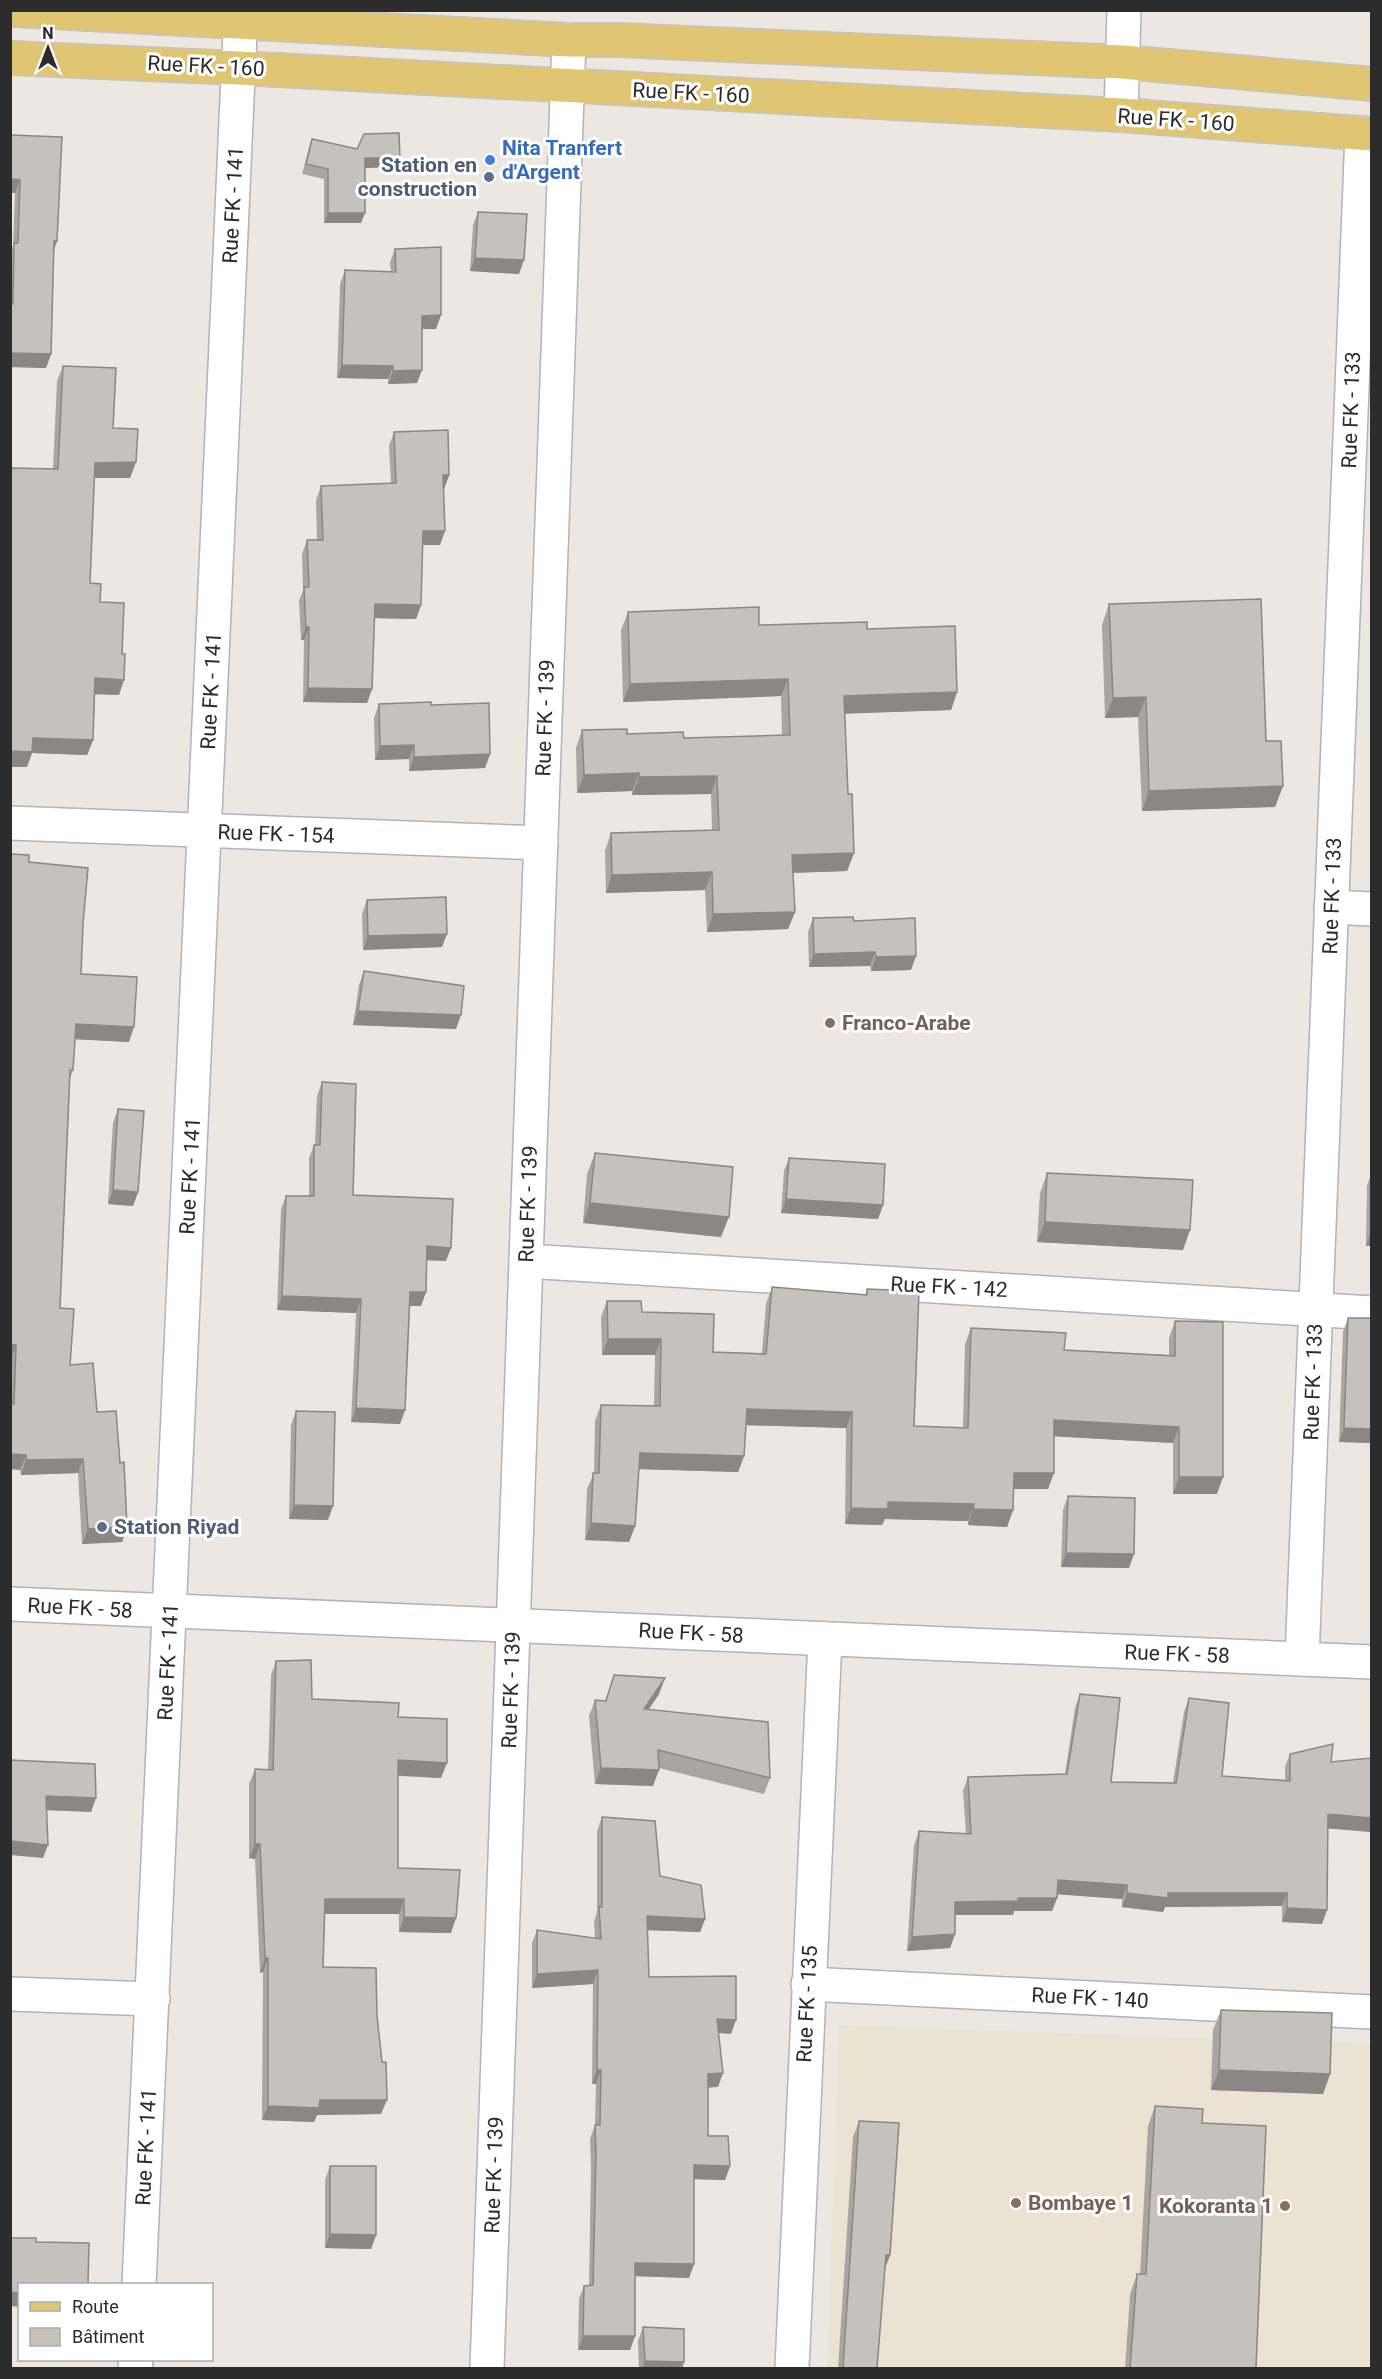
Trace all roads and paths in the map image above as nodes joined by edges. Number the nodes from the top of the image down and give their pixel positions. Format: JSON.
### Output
{"nodes":[{"id":1,"x":15,"y":10,"type":"edge"},
{"id":2,"x":1124,"y":10,"type":"edge"},
{"id":3,"x":240,"y":16,"type":"edge"},
{"id":4,"x":569,"y":40,"type":"junction"},
{"id":5,"x":10,"y":58,"type":"edge"},
{"id":6,"x":1123,"y":62,"type":"junction"},
{"id":7,"x":239,"y":68,"type":"junction"},
{"id":8,"x":1371,"y":84,"type":"edge"},
{"id":9,"x":568,"y":87,"type":"junction"},
{"id":10,"x":1121,"y":115,"type":"junction"},
{"id":11,"x":1366,"y":133,"type":"edge"},
{"id":12,"x":1359,"y":542,"type":"edge"},
{"id":13,"x":10,"y":823,"type":"edge"},
{"id":14,"x":205,"y":831,"type":"junction"},
{"id":15,"x":541,"y":843,"type":"junction"},
{"id":16,"x":1331,"y":907,"type":"junction"},
{"id":17,"x":1371,"y":909,"type":"edge"},
{"id":18,"x":526,"y":1261,"type":"junction"},
{"id":19,"x":1316,"y":1310,"type":"junction"},
{"id":20,"x":1371,"y":1312,"type":"edge"},
{"id":21,"x":10,"y":1604,"type":"edge"},
{"id":22,"x":170,"y":1611,"type":"junction"},
{"id":23,"x":513,"y":1625,"type":"junction"},
{"id":24,"x":825,"y":1639,"type":"junction"},
{"id":25,"x":1302,"y":1659,"type":"junction"},
{"id":26,"x":1371,"y":1662,"type":"edge"},
{"id":27,"x":808,"y":1984,"type":"junction"},
{"id":28,"x":10,"y":1994,"type":"edge"},
{"id":29,"x":153,"y":1999,"type":"junction"},
{"id":30,"x":1371,"y":2012,"type":"edge"},
{"id":31,"x":139,"y":2283,"type":"edge"},
{"id":32,"x":487,"y":2368,"type":"edge"},
{"id":33,"x":792,"y":2368,"type":"edge"}],
"edges":[{"from":1,"to":3,"type":"main road"},
{"from":2,"to":6,"type":"street"},
{"from":3,"to":4,"type":"main road"},
{"from":3,"to":7,"type":"street","name":"Rue FK - 141"},
{"from":4,"to":6,"type":"main road"},
{"from":4,"to":9,"type":"street","name":"Rue FK - 139"},
{"from":5,"to":7,"type":"main road","name":"Rue FK - 160"},
{"from":6,"to":8,"type":"main road"},
{"from":6,"to":10,"type":"street"},
{"from":7,"to":9,"type":"main road","name":"Rue FK - 160"},
{"from":7,"to":14,"type":"street","name":"Rue FK - 141"},
{"from":9,"to":10,"type":"main road","name":"Rue FK - 160"},
{"from":9,"to":15,"type":"street","name":"Rue FK - 139"},
{"from":10,"to":11,"type":"main road","name":"Rue FK - 160"},
{"from":11,"to":12,"type":"street","name":"Rue FK - 133"},
{"from":12,"to":16,"type":"street","name":"Rue FK - 133"},
{"from":13,"to":14,"type":"street","name":"Rue FK - 154"},
{"from":14,"to":15,"type":"street","name":"Rue FK - 154"},
{"from":14,"to":22,"type":"street","name":"Rue FK - 141"},
{"from":15,"to":18,"type":"street","name":"Rue FK - 139"},
{"from":16,"to":17,"type":"street"},
{"from":16,"to":19,"type":"street","name":"Rue FK - 133"},
{"from":18,"to":19,"type":"street","name":"Rue FK - 142"},
{"from":18,"to":23,"type":"street","name":"Rue FK - 139"},
{"from":19,"to":20,"type":"street","name":"Rue FK - 142"},
{"from":19,"to":25,"type":"street","name":"Rue FK - 133"},
{"from":21,"to":22,"type":"street","name":"Rue FK - 58"},
{"from":22,"to":23,"type":"street","name":"Rue FK - 58"},
{"from":22,"to":29,"type":"street","name":"Rue FK - 141"},
{"from":23,"to":24,"type":"street","name":"Rue FK - 58"},
{"from":23,"to":32,"type":"street","name":"Rue FK - 139"},
{"from":24,"to":25,"type":"street","name":"Rue FK - 58"},
{"from":24,"to":27,"type":"street","name":"Rue FK - 135"},
{"from":25,"to":26,"type":"street","name":"Rue FK - 58"},
{"from":27,"to":30,"type":"street","name":"Rue FK - 140"},
{"from":27,"to":33,"type":"street","name":"Rue FK - 135"},
{"from":28,"to":29,"type":"street"},
{"from":29,"to":31,"type":"street","name":"Rue FK - 141"}]}
